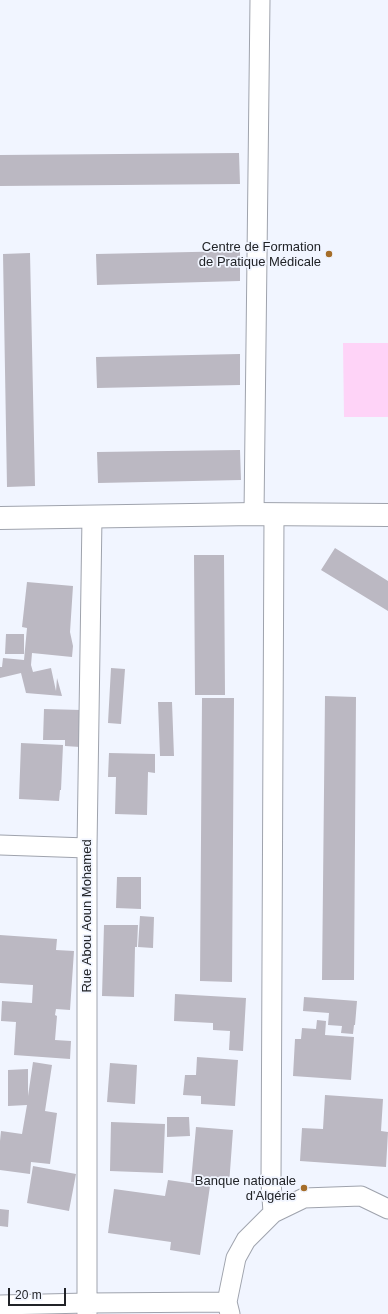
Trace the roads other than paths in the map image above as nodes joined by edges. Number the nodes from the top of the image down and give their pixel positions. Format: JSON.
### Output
{"nodes":[{"id":1,"x":260,"y":0,"type":"edge"},
{"id":2,"x":264,"y":515,"type":"junction"},
{"id":3,"x":388,"y":515,"type":"edge"},
{"id":4,"x":92,"y":517,"type":"junction"},
{"id":5,"x":0,"y":518,"type":"edge"},
{"id":6,"x":0,"y":846,"type":"edge"},
{"id":7,"x":87,"y":848,"type":"junction"},
{"id":8,"x":388,"y":1209,"type":"edge"},
{"id":9,"x":273,"y":1213,"type":"junction"},
{"id":10,"x":0,"y":1305,"type":"edge"},
{"id":11,"x":87,"y":1308,"type":"edge"},
{"id":12,"x":228,"y":1308,"type":"edge"}],
"edges":[{"from":1,"to":2,"type":"street"},
{"from":2,"to":3,"type":"street"},
{"from":2,"to":4,"type":"street"},
{"from":2,"to":9,"type":"street"},
{"from":4,"to":5,"type":"street"},
{"from":4,"to":7,"type":"street","name":"Rue Abou Aoun Mohamed"},
{"from":6,"to":7,"type":"street"},
{"from":7,"to":11,"type":"street","name":"Rue Abou Aoun Mohamed"},
{"from":8,"to":9,"type":"street"},
{"from":9,"to":12,"type":"street"},
{"from":10,"to":11,"type":"street"},
{"from":11,"to":12,"type":"street"}]}
